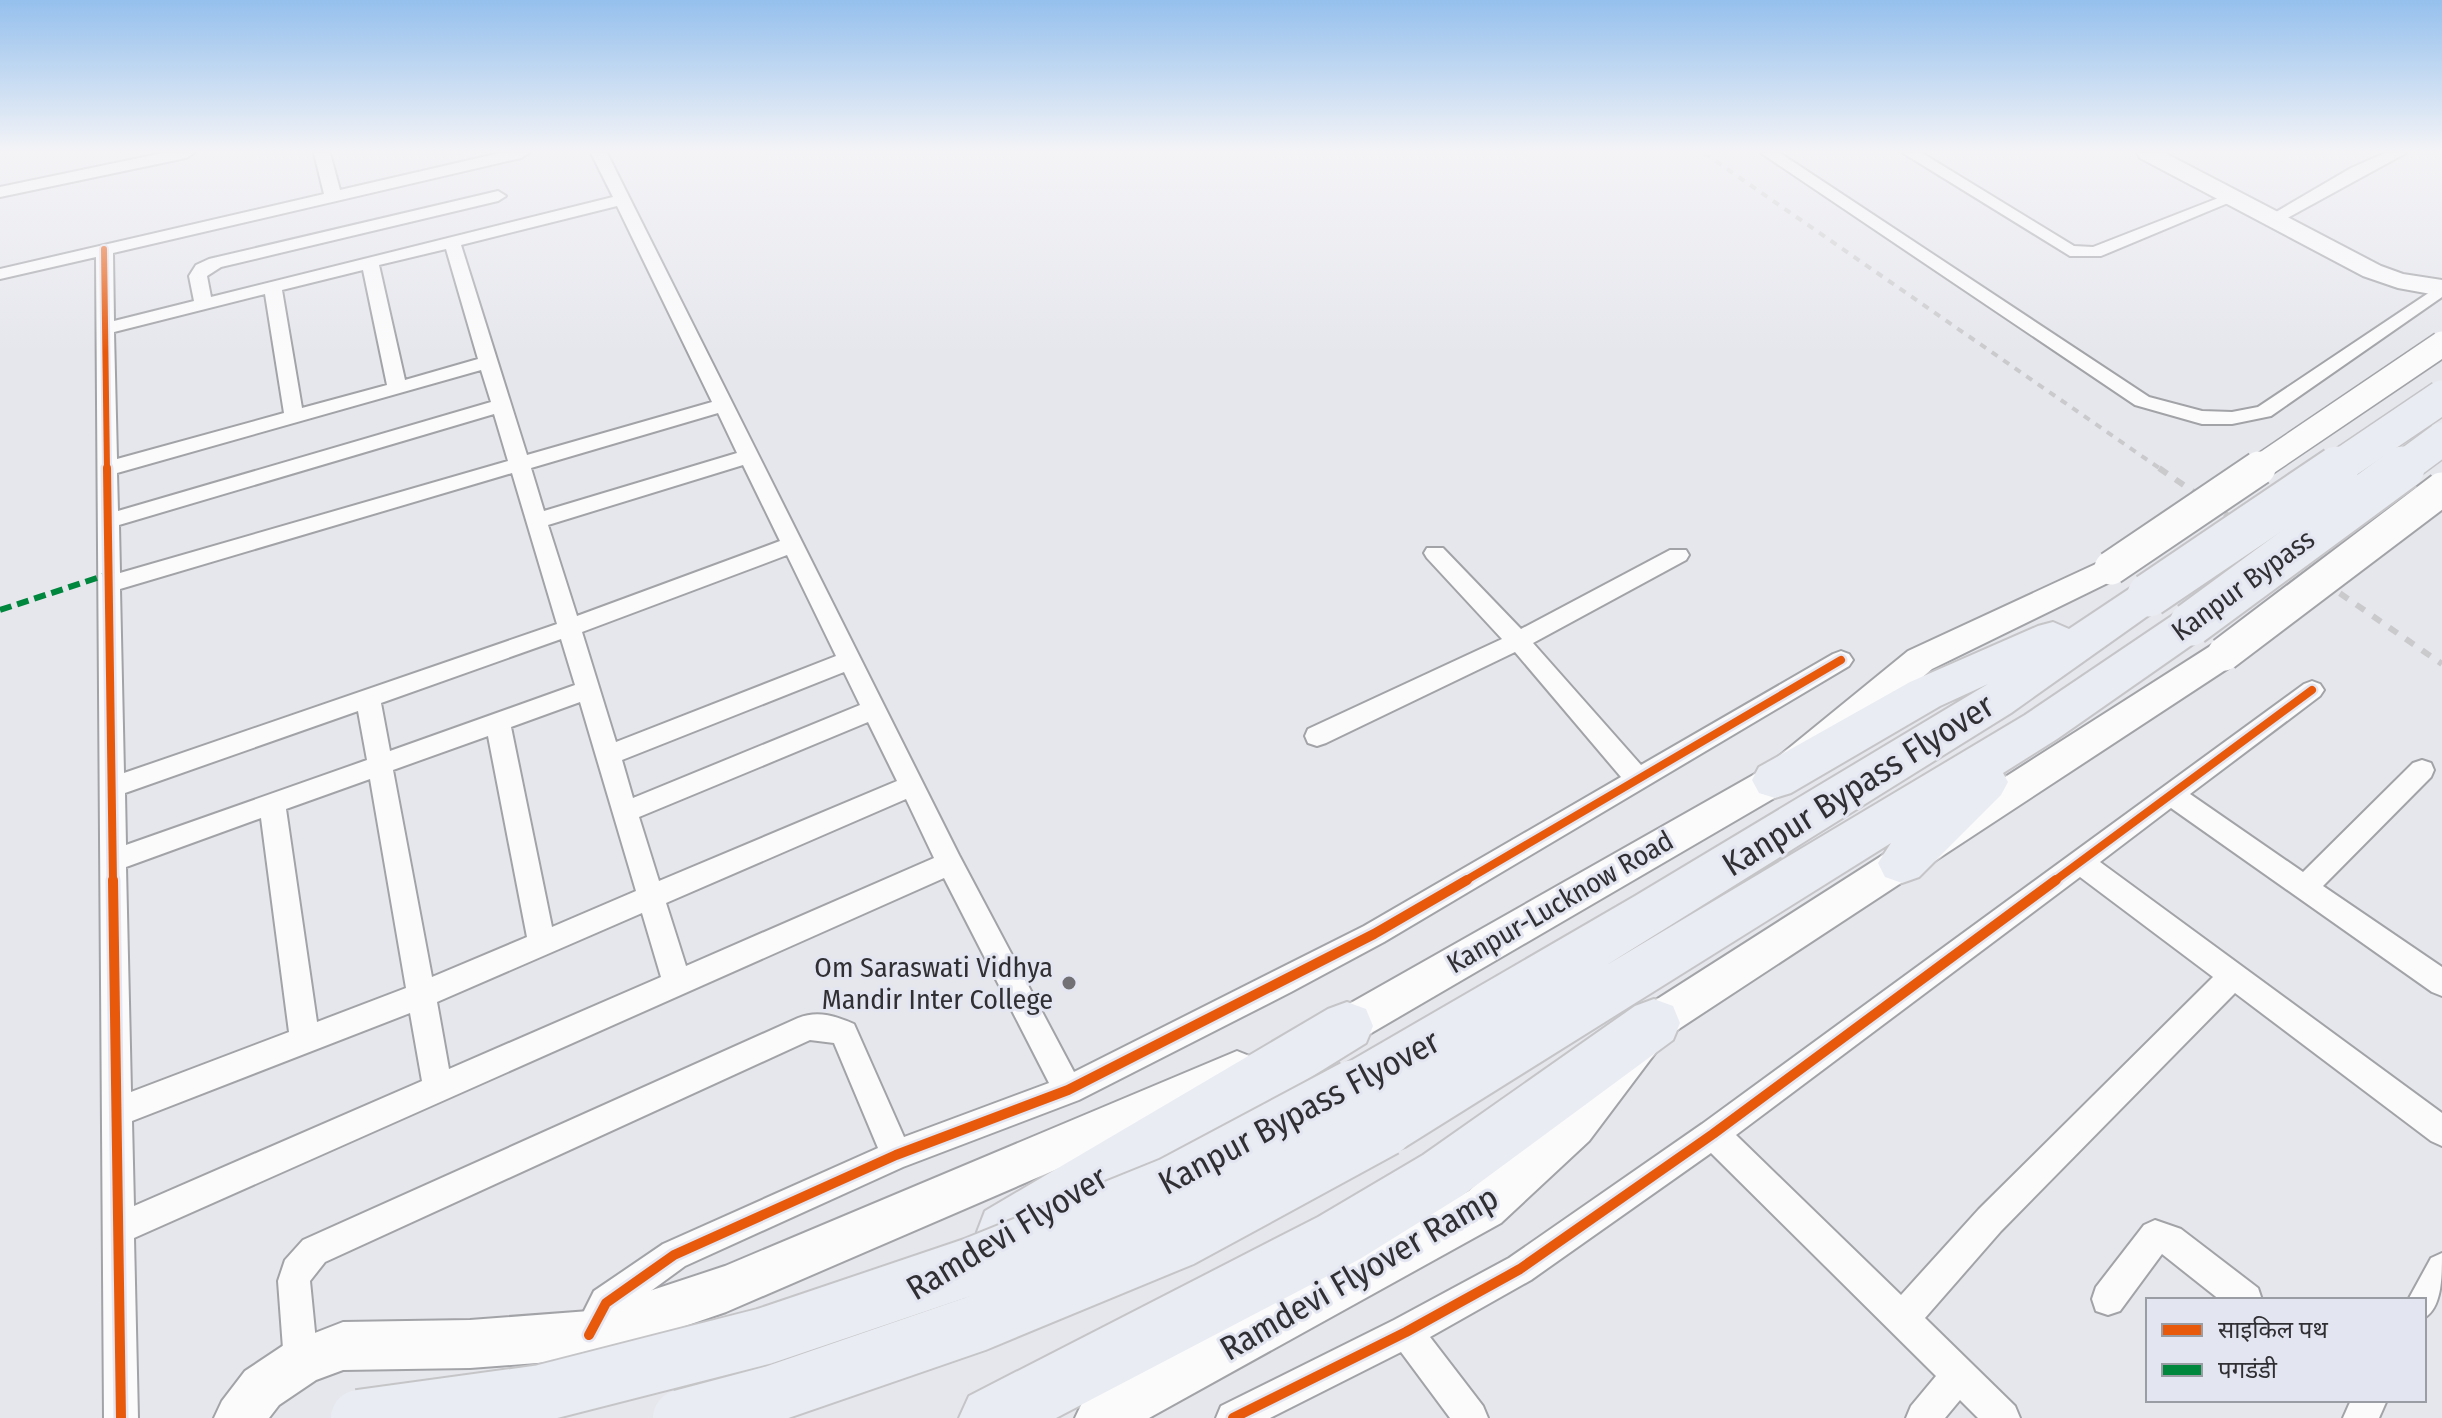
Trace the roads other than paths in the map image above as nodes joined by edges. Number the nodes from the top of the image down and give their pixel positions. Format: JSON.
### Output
{"nodes":[{"id":1,"x":233,"y":219,"type":"edge"},
{"id":2,"x":400,"y":219,"type":"edge"},
{"id":3,"x":543,"y":219,"type":"edge"},
{"id":4,"x":630,"y":219,"type":"edge"},
{"id":5,"x":1869,"y":219,"type":"edge"},
{"id":6,"x":2018,"y":219,"type":"edge"},
{"id":7,"x":2178,"y":219,"type":"edge"},
{"id":8,"x":2272,"y":219,"type":"edge"},
{"id":9,"x":452,"y":242,"type":"junction"},
{"id":10,"x":104,"y":249,"type":"junction"},
{"id":11,"x":370,"y":262,"type":"junction"},
{"id":12,"x":0,"y":274,"type":"edge"},
{"id":13,"x":273,"y":287,"type":"junction"},
{"id":14,"x":2442,"y":288,"type":"edge"},
{"id":15,"x":204,"y":304,"type":"junction"},
{"id":16,"x":105,"y":329,"type":"junction"},
{"id":17,"x":2442,"y":344,"type":"edge"},
{"id":18,"x":489,"y":362,"type":"junction"},
{"id":19,"x":397,"y":388,"type":"junction"},
{"id":20,"x":2442,"y":397,"type":"edge"},
{"id":21,"x":502,"y":405,"type":"junction"},
{"id":22,"x":722,"y":405,"type":"junction"},
{"id":23,"x":294,"y":417,"type":"junction"},
{"id":24,"x":2442,"y":439,"type":"edge"},
{"id":25,"x":748,"y":457,"type":"junction"},
{"id":26,"x":520,"y":465,"type":"junction"},
{"id":27,"x":107,"y":469,"type":"junction"},
{"id":28,"x":2442,"y":489,"type":"edge"},
{"id":29,"x":108,"y":521,"type":"junction"},
{"id":30,"x":537,"y":521,"type":"junction"},
{"id":31,"x":792,"y":545,"type":"junction"},
{"id":32,"x":1435,"y":553,"type":"dead end"},
{"id":33,"x":1678,"y":555,"type":"dead end"},
{"id":34,"x":109,"y":584,"type":"junction"},
{"id":35,"x":2149,"y":595,"type":"junction"},
{"id":36,"x":569,"y":628,"type":"junction"},
{"id":37,"x":1518,"y":641,"type":"junction"},
{"id":38,"x":849,"y":660,"type":"junction"},
{"id":39,"x":1841,"y":660,"type":"dead end"},
{"id":40,"x":588,"y":690,"type":"junction"},
{"id":41,"x":2312,"y":690,"type":"dead end"},
{"id":42,"x":368,"y":698,"type":"junction"},
{"id":43,"x":873,"y":710,"type":"junction"},
{"id":44,"x":498,"y":723,"type":"junction"},
{"id":45,"x":2041,"y":727,"type":"junction"},
{"id":46,"x":1317,"y":736,"type":"dead end"},
{"id":47,"x":608,"y":755,"type":"junction"},
{"id":48,"x":380,"y":765,"type":"junction"},
{"id":49,"x":2422,"y":770,"type":"dead end"},
{"id":50,"x":1639,"y":780,"type":"junction"},
{"id":51,"x":1775,"y":780,"type":"junction"},
{"id":52,"x":911,"y":786,"type":"junction"},
{"id":53,"x":112,"y":787,"type":"junction"},
{"id":54,"x":2170,"y":794,"type":"junction"},
{"id":55,"x":272,"y":804,"type":"junction"},
{"id":56,"x":625,"y":812,"type":"junction"},
{"id":57,"x":113,"y":861,"type":"junction"},
{"id":58,"x":950,"y":863,"type":"junction"},
{"id":59,"x":1902,"y":863,"type":"junction"},
{"id":60,"x":2081,"y":863,"type":"junction"},
{"id":61,"x":2304,"y":888,"type":"junction"},
{"id":62,"x":651,"y":899,"type":"junction"},
{"id":63,"x":542,"y":945,"type":"junction"},
{"id":64,"x":2233,"y":976,"type":"junction"},
{"id":65,"x":677,"y":983,"type":"junction"},
{"id":66,"x":2442,"y":983,"type":"edge"},
{"id":67,"x":422,"y":995,"type":"junction"},
{"id":68,"x":1654,"y":1023,"type":"joint"},
{"id":69,"x":1347,"y":1026,"type":"junction"},
{"id":70,"x":305,"y":1040,"type":"junction"},
{"id":71,"x":438,"y":1088,"type":"junction"},
{"id":72,"x":1068,"y":1090,"type":"junction"},
{"id":73,"x":1369,"y":1108,"type":"junction"},
{"id":74,"x":117,"y":1112,"type":"junction"},
{"id":75,"x":2442,"y":1131,"type":"edge"},
{"id":76,"x":1713,"y":1134,"type":"junction"},
{"id":77,"x":896,"y":1155,"type":"junction"},
{"id":78,"x":1464,"y":1191,"type":"junction"},
{"id":79,"x":119,"y":1229,"type":"junction"},
{"id":80,"x":2442,"y":1269,"type":"edge"},
{"id":81,"x":2243,"y":1298,"type":"edge"},
{"id":82,"x":2426,"y":1298,"type":"edge"},
{"id":83,"x":2108,"y":1299,"type":"dead end"},
{"id":84,"x":1902,"y":1319,"type":"junction"},
{"id":85,"x":1406,"y":1332,"type":"junction"},
{"id":86,"x":589,"y":1335,"type":"junction"},
{"id":87,"x":301,"y":1362,"type":"junction"},
{"id":88,"x":1959,"y":1375,"type":"junction"},
{"id":89,"x":121,"y":1418,"type":"edge"},
{"id":90,"x":239,"y":1418,"type":"edge"},
{"id":91,"x":359,"y":1418,"type":"edge"},
{"id":92,"x":681,"y":1418,"type":"edge"},
{"id":93,"x":709,"y":1418,"type":"edge"},
{"id":94,"x":991,"y":1418,"type":"edge"},
{"id":95,"x":1100,"y":1418,"type":"edge"},
{"id":96,"x":1233,"y":1418,"type":"edge"},
{"id":97,"x":1471,"y":1418,"type":"edge"},
{"id":98,"x":1923,"y":1418,"type":"edge"},
{"id":99,"x":2003,"y":1418,"type":"edge"}],
"edges":[{"from":1,"to":10,"type":"street"},
{"from":2,"to":15,"type":"street"},
{"from":3,"to":9,"type":"street"},
{"from":4,"to":22,"type":"street"},
{"from":5,"to":14,"type":"street"},
{"from":6,"to":7,"type":"street"},
{"from":8,"to":14,"type":"main road"},
{"from":9,"to":11,"type":"street"},
{"from":9,"to":18,"type":"street"},
{"from":10,"to":12,"type":"street"},
{"from":10,"to":16,"type":"street"},
{"from":11,"to":13,"type":"street"},
{"from":11,"to":19,"type":"street"},
{"from":13,"to":15,"type":"street"},
{"from":13,"to":23,"type":"street"},
{"from":15,"to":16,"type":"street"},
{"from":16,"to":27,"type":"street"},
{"from":17,"to":51,"type":"main road","name":"Kanpur-Lucknow Road","bridge":true},
{"from":18,"to":19,"type":"street"},
{"from":18,"to":21,"type":"street"},
{"from":19,"to":23,"type":"street"},
{"from":20,"to":35,"type":"highway","name":"Kanpur Bypass","bridge":true},
{"from":21,"to":26,"type":"street"},
{"from":21,"to":29,"type":"street"},
{"from":22,"to":25,"type":"street"},
{"from":22,"to":26,"type":"street"},
{"from":23,"to":27,"type":"street"},
{"from":24,"to":45,"type":"highway","name":"Kanpur Bypass","bridge":true},
{"from":25,"to":30,"type":"street"},
{"from":25,"to":31,"type":"street"},
{"from":26,"to":30,"type":"street"},
{"from":26,"to":34,"type":"street"},
{"from":27,"to":29,"type":"street"},
{"from":28,"to":59,"type":"main road","bridge":true},
{"from":29,"to":34,"type":"street"},
{"from":30,"to":36,"type":"street"},
{"from":31,"to":36,"type":"street"},
{"from":31,"to":38,"type":"street"},
{"from":32,"to":37,"type":"street"},
{"from":33,"to":37,"type":"street"},
{"from":34,"to":53,"type":"street"},
{"from":35,"to":51,"type":"highway"},
{"from":35,"to":73,"type":"highway","name":"Kanpur Bypass Flyover"},
{"from":36,"to":40,"type":"street"},
{"from":36,"to":42,"type":"street"},
{"from":37,"to":46,"type":"street"},
{"from":37,"to":50,"type":"street"},
{"from":38,"to":43,"type":"street"},
{"from":38,"to":47,"type":"street"},
{"from":39,"to":50,"type":"street"},
{"from":40,"to":44,"type":"street"},
{"from":40,"to":47,"type":"street"},
{"from":41,"to":54,"type":"street"},
{"from":42,"to":48,"type":"street"},
{"from":42,"to":53,"type":"street"},
{"from":43,"to":52,"type":"street"},
{"from":43,"to":56,"type":"street"},
{"from":44,"to":48,"type":"street"},
{"from":44,"to":63,"type":"street"},
{"from":45,"to":59,"type":"highway"},
{"from":45,"to":73,"type":"highway","name":"Kanpur Bypass Flyover"},
{"from":47,"to":56,"type":"street"},
{"from":48,"to":55,"type":"street"},
{"from":48,"to":67,"type":"street"},
{"from":49,"to":61,"type":"street"},
{"from":50,"to":72,"type":"street"},
{"from":51,"to":69,"type":"main road","name":"Kanpur-Lucknow Road"},
{"from":52,"to":58,"type":"street"},
{"from":52,"to":62,"type":"street"},
{"from":53,"to":57,"type":"street"},
{"from":54,"to":60,"type":"street"},
{"from":54,"to":61,"type":"street"},
{"from":55,"to":57,"type":"street"},
{"from":55,"to":70,"type":"street"},
{"from":56,"to":62,"type":"street"},
{"from":57,"to":74,"type":"street"},
{"from":58,"to":65,"type":"street"},
{"from":58,"to":72,"type":"street"},
{"from":59,"to":68,"type":"main road"},
{"from":60,"to":64,"type":"street"},
{"from":60,"to":76,"type":"street"},
{"from":61,"to":66,"type":"street"},
{"from":62,"to":63,"type":"street"},
{"from":62,"to":65,"type":"street"},
{"from":63,"to":67,"type":"street"},
{"from":64,"to":75,"type":"street"},
{"from":64,"to":84,"type":"street"},
{"from":65,"to":71,"type":"street"},
{"from":67,"to":70,"type":"street"},
{"from":67,"to":71,"type":"street"},
{"from":68,"to":78,"type":"highway"},
{"from":69,"to":86,"type":"main road","name":"Kanpur-Lucknow Road"},
{"from":69,"to":93,"type":"highway","name":"Ramdevi Flyover"},
{"from":70,"to":74,"type":"street"},
{"from":71,"to":79,"type":"street"},
{"from":72,"to":77,"type":"street"},
{"from":73,"to":91,"type":"highway","name":"Kanpur Bypass Flyover","bridge":true},
{"from":73,"to":92,"type":"highway","name":"Kanpur Bypass Flyover","bridge":true},
{"from":74,"to":79,"type":"street"},
{"from":76,"to":84,"type":"street"},
{"from":76,"to":85,"type":"street"},
{"from":77,"to":86,"type":"street"},
{"from":77,"to":87,"type":"street"},
{"from":78,"to":94,"type":"highway"},
{"from":78,"to":95,"type":"main road","name":"Ramdevi Flyover Ramp"},
{"from":79,"to":89,"type":"street"},
{"from":80,"to":82,"type":"street"},
{"from":81,"to":83,"type":"street"},
{"from":84,"to":88,"type":"street"},
{"from":85,"to":96,"type":"street"},
{"from":85,"to":97,"type":"street"},
{"from":86,"to":87,"type":"main road","name":"Kanpur-Lucknow Road"},
{"from":87,"to":90,"type":"main road","name":"Kanpur-Lucknow Road"},
{"from":88,"to":98,"type":"street"},
{"from":88,"to":99,"type":"street"}]}
